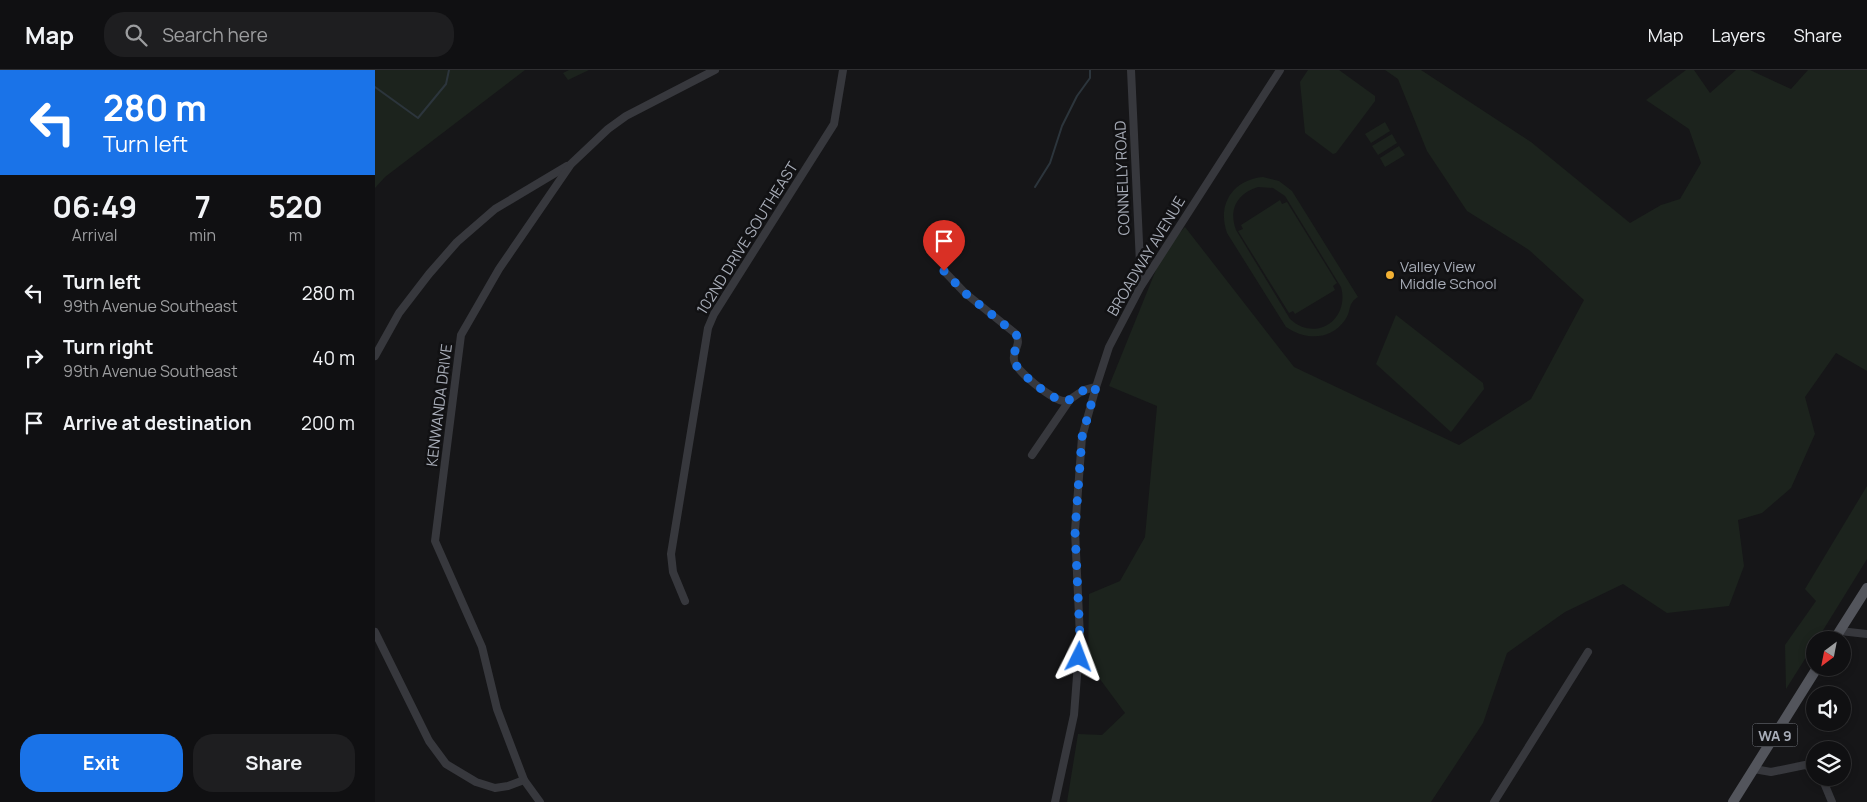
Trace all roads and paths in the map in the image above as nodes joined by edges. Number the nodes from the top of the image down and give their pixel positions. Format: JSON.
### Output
{"nodes":[{"id":1,"x":715,"y":70,"type":"edge"},
{"id":2,"x":843,"y":70,"type":"edge"},
{"id":3,"x":1131,"y":70,"type":"edge"},
{"id":4,"x":1280,"y":70,"type":"edge"},
{"id":5,"x":571,"y":164,"type":"junction"},
{"id":6,"x":944,"y":271,"type":"dead end"},
{"id":7,"x":1141,"y":286,"type":"junction"},
{"id":8,"x":375,"y":356,"type":"edge"},
{"id":9,"x":1096,"y":387,"type":"junction"},
{"id":10,"x":1069,"y":401,"type":"junction"},
{"id":11,"x":1032,"y":455,"type":"dead end"},
{"id":12,"x":1867,"y":588,"type":"edge"},
{"id":13,"x":685,"y":602,"type":"dead end"},
{"id":14,"x":1840,"y":631,"type":"edge"},
{"id":15,"x":375,"y":632,"type":"edge"},
{"id":16,"x":1851,"y":632,"type":"edge"},
{"id":17,"x":1867,"y":634,"type":"edge"},
{"id":18,"x":1589,"y":652,"type":"dead end"},
{"id":19,"x":1812,"y":676,"type":"edge"},
{"id":20,"x":1806,"y":765,"type":"edge"},
{"id":21,"x":1753,"y":770,"type":"junction"},
{"id":22,"x":524,"y":780,"type":"junction"},
{"id":23,"x":1825,"y":786,"type":"edge"},
{"id":24,"x":540,"y":802,"type":"edge"},
{"id":25,"x":1055,"y":802,"type":"edge"},
{"id":26,"x":1494,"y":802,"type":"edge"},
{"id":27,"x":1733,"y":802,"type":"edge"},
{"id":28,"x":1832,"y":802,"type":"edge"}],
"edges":[{"from":1,"to":5,"type":"street","name":"KENWANDA DRIVE"},
{"from":2,"to":13,"type":"street","name":"102ND DRIVE SOUTHEAST"},
{"from":3,"to":7,"type":"street","name":"CONNELLY ROAD"},
{"from":4,"to":7,"type":"street","name":"BROADWAY AVENUE"},
{"from":5,"to":8,"type":"street"},
{"from":5,"to":22,"type":"street","name":"KENWANDA DRIVE"},
{"from":6,"to":10,"type":"street"},
{"from":7,"to":9,"type":"street","name":"BROADWAY AVENUE"},
{"from":9,"to":10,"type":"street"},
{"from":9,"to":25,"type":"street","name":"BROADWAY AVENUE"},
{"from":10,"to":11,"type":"street"},
{"from":12,"to":14,"type":"main road"},
{"from":15,"to":22,"type":"street"},
{"from":16,"to":17,"type":"street"},
{"from":18,"to":26,"type":"street"},
{"from":19,"to":21,"type":"main road","number":"WA 9"},
{"from":20,"to":21,"type":"street"},
{"from":21,"to":27,"type":"main road","number":"WA 9"},
{"from":22,"to":24,"type":"street","name":"KENWANDA DRIVE"},
{"from":23,"to":28,"type":"street"}]}
